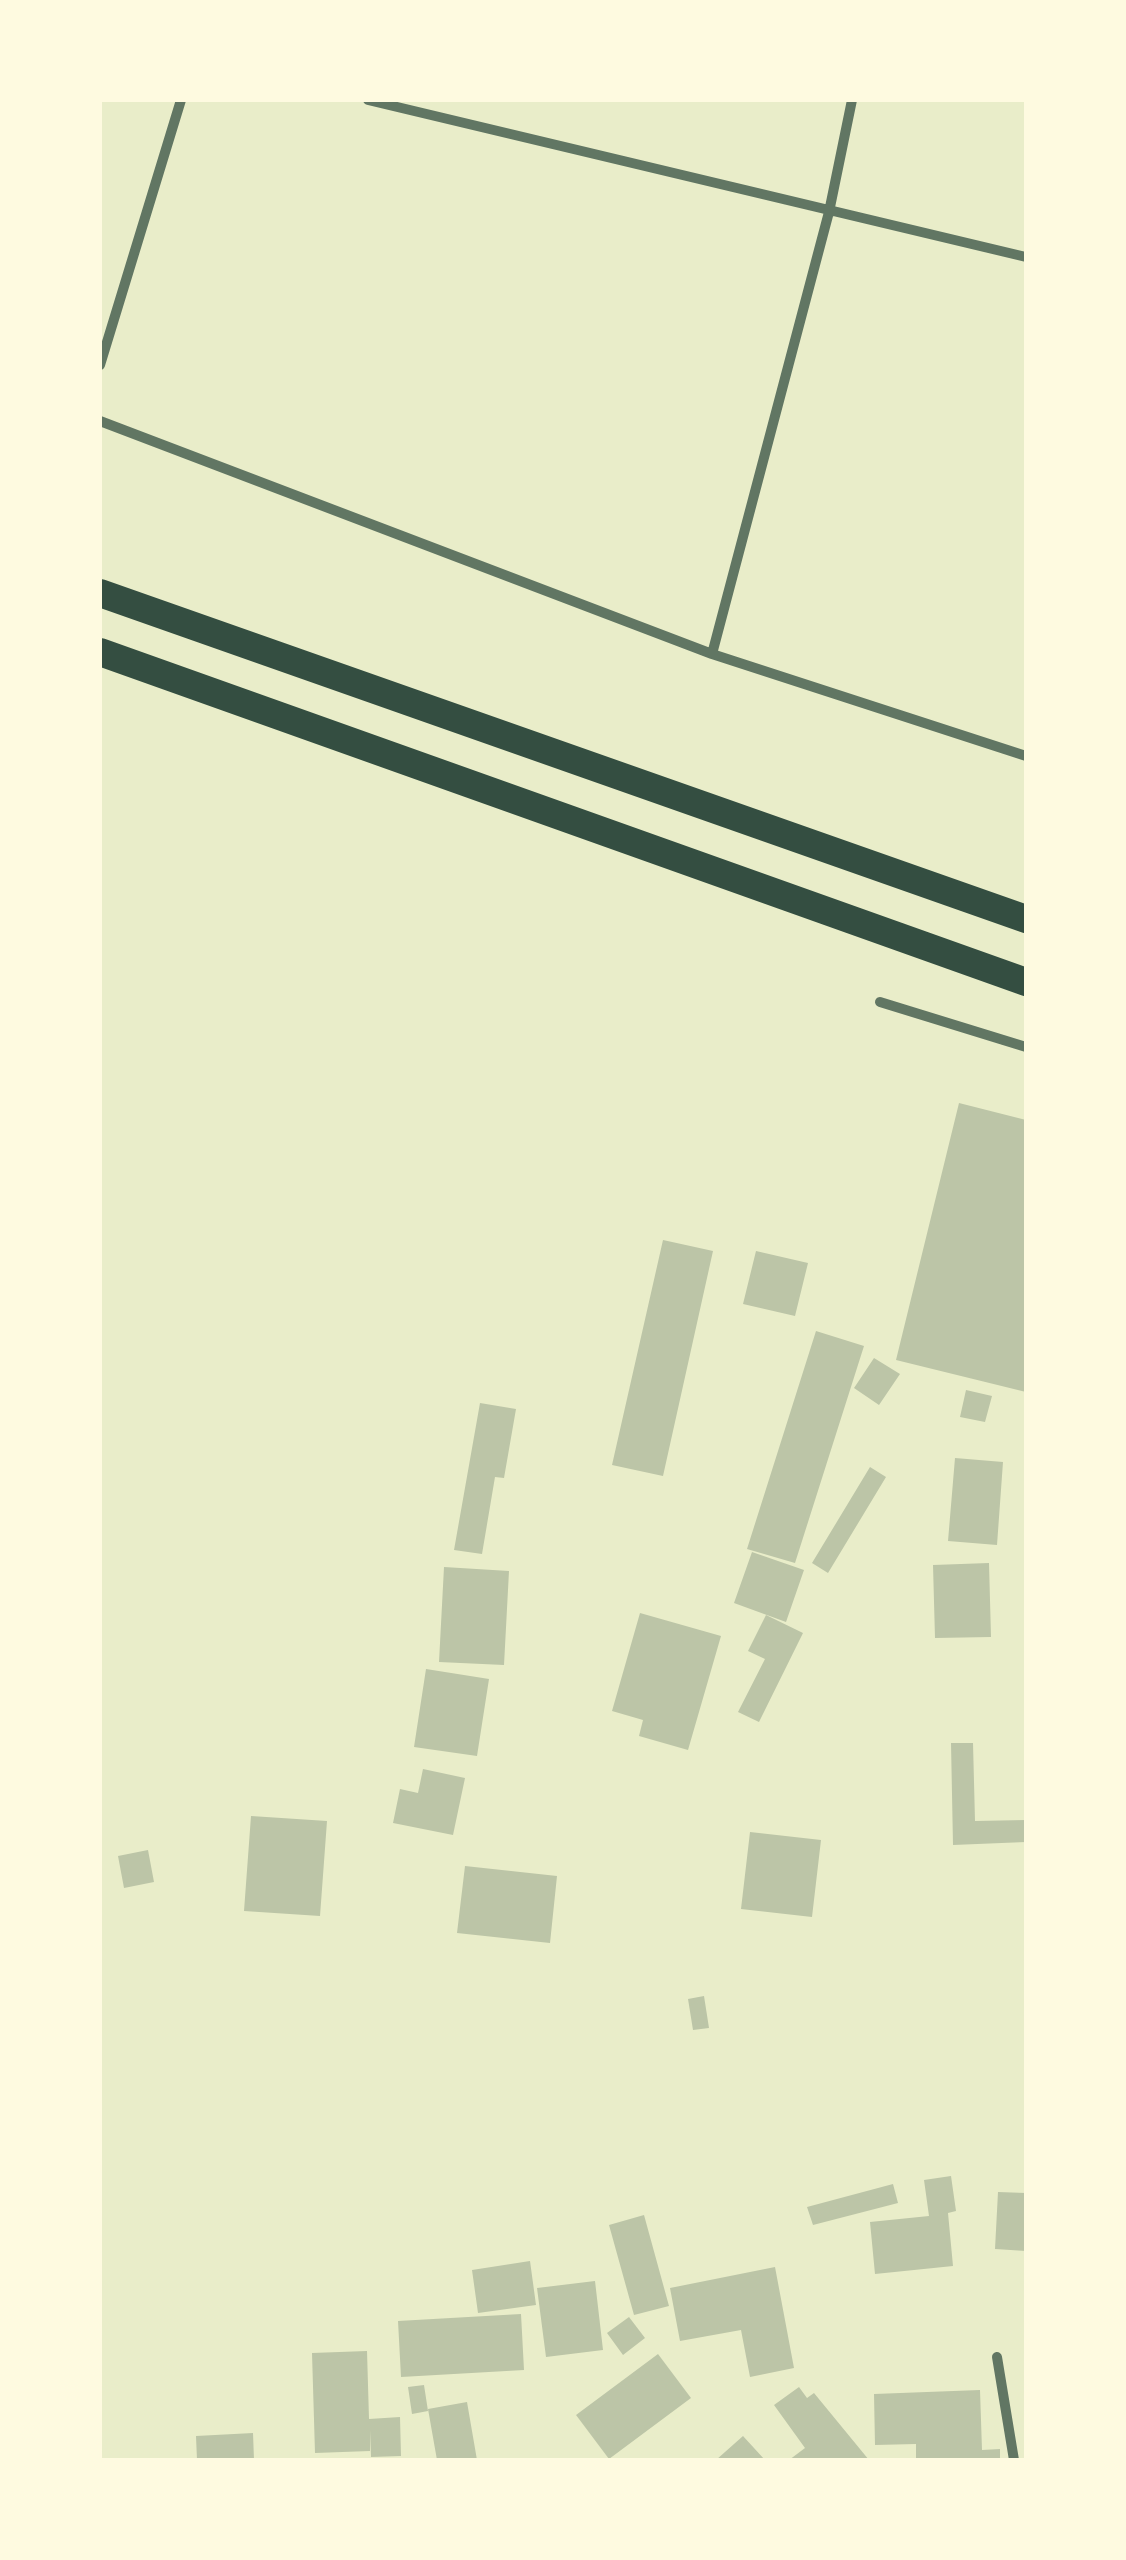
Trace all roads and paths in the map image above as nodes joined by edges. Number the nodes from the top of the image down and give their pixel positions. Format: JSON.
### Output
{"nodes":[{"id":1,"x":181,"y":100,"type":"edge"},
{"id":2,"x":368,"y":100,"type":"edge"},
{"id":3,"x":852,"y":100,"type":"edge"},
{"id":4,"x":829,"y":212,"type":"junction"},
{"id":5,"x":1026,"y":257,"type":"edge"},
{"id":6,"x":100,"y":365,"type":"edge"},
{"id":7,"x":100,"y":422,"type":"edge"},
{"id":8,"x":100,"y":593,"type":"edge"},
{"id":9,"x":100,"y":652,"type":"edge"},
{"id":10,"x":712,"y":654,"type":"junction"},
{"id":11,"x":1026,"y":756,"type":"edge"},
{"id":12,"x":1026,"y":919,"type":"edge"},
{"id":13,"x":1026,"y":982,"type":"edge"},
{"id":14,"x":880,"y":1002,"type":"dead end"},
{"id":15,"x":1026,"y":1047,"type":"edge"},
{"id":16,"x":996,"y":2357,"type":"dead end"},
{"id":17,"x":1014,"y":2460,"type":"edge"}],
"edges":[{"from":1,"to":6,"type":"street"},
{"from":2,"to":4,"type":"street"},
{"from":3,"to":4,"type":"street"},
{"from":4,"to":5,"type":"street"},
{"from":4,"to":10,"type":"street"},
{"from":7,"to":10,"type":"street"},
{"from":8,"to":12,"type":"highway"},
{"from":9,"to":13,"type":"highway"},
{"from":10,"to":11,"type":"street"},
{"from":14,"to":15,"type":"street"},
{"from":16,"to":17,"type":"street"}]}
